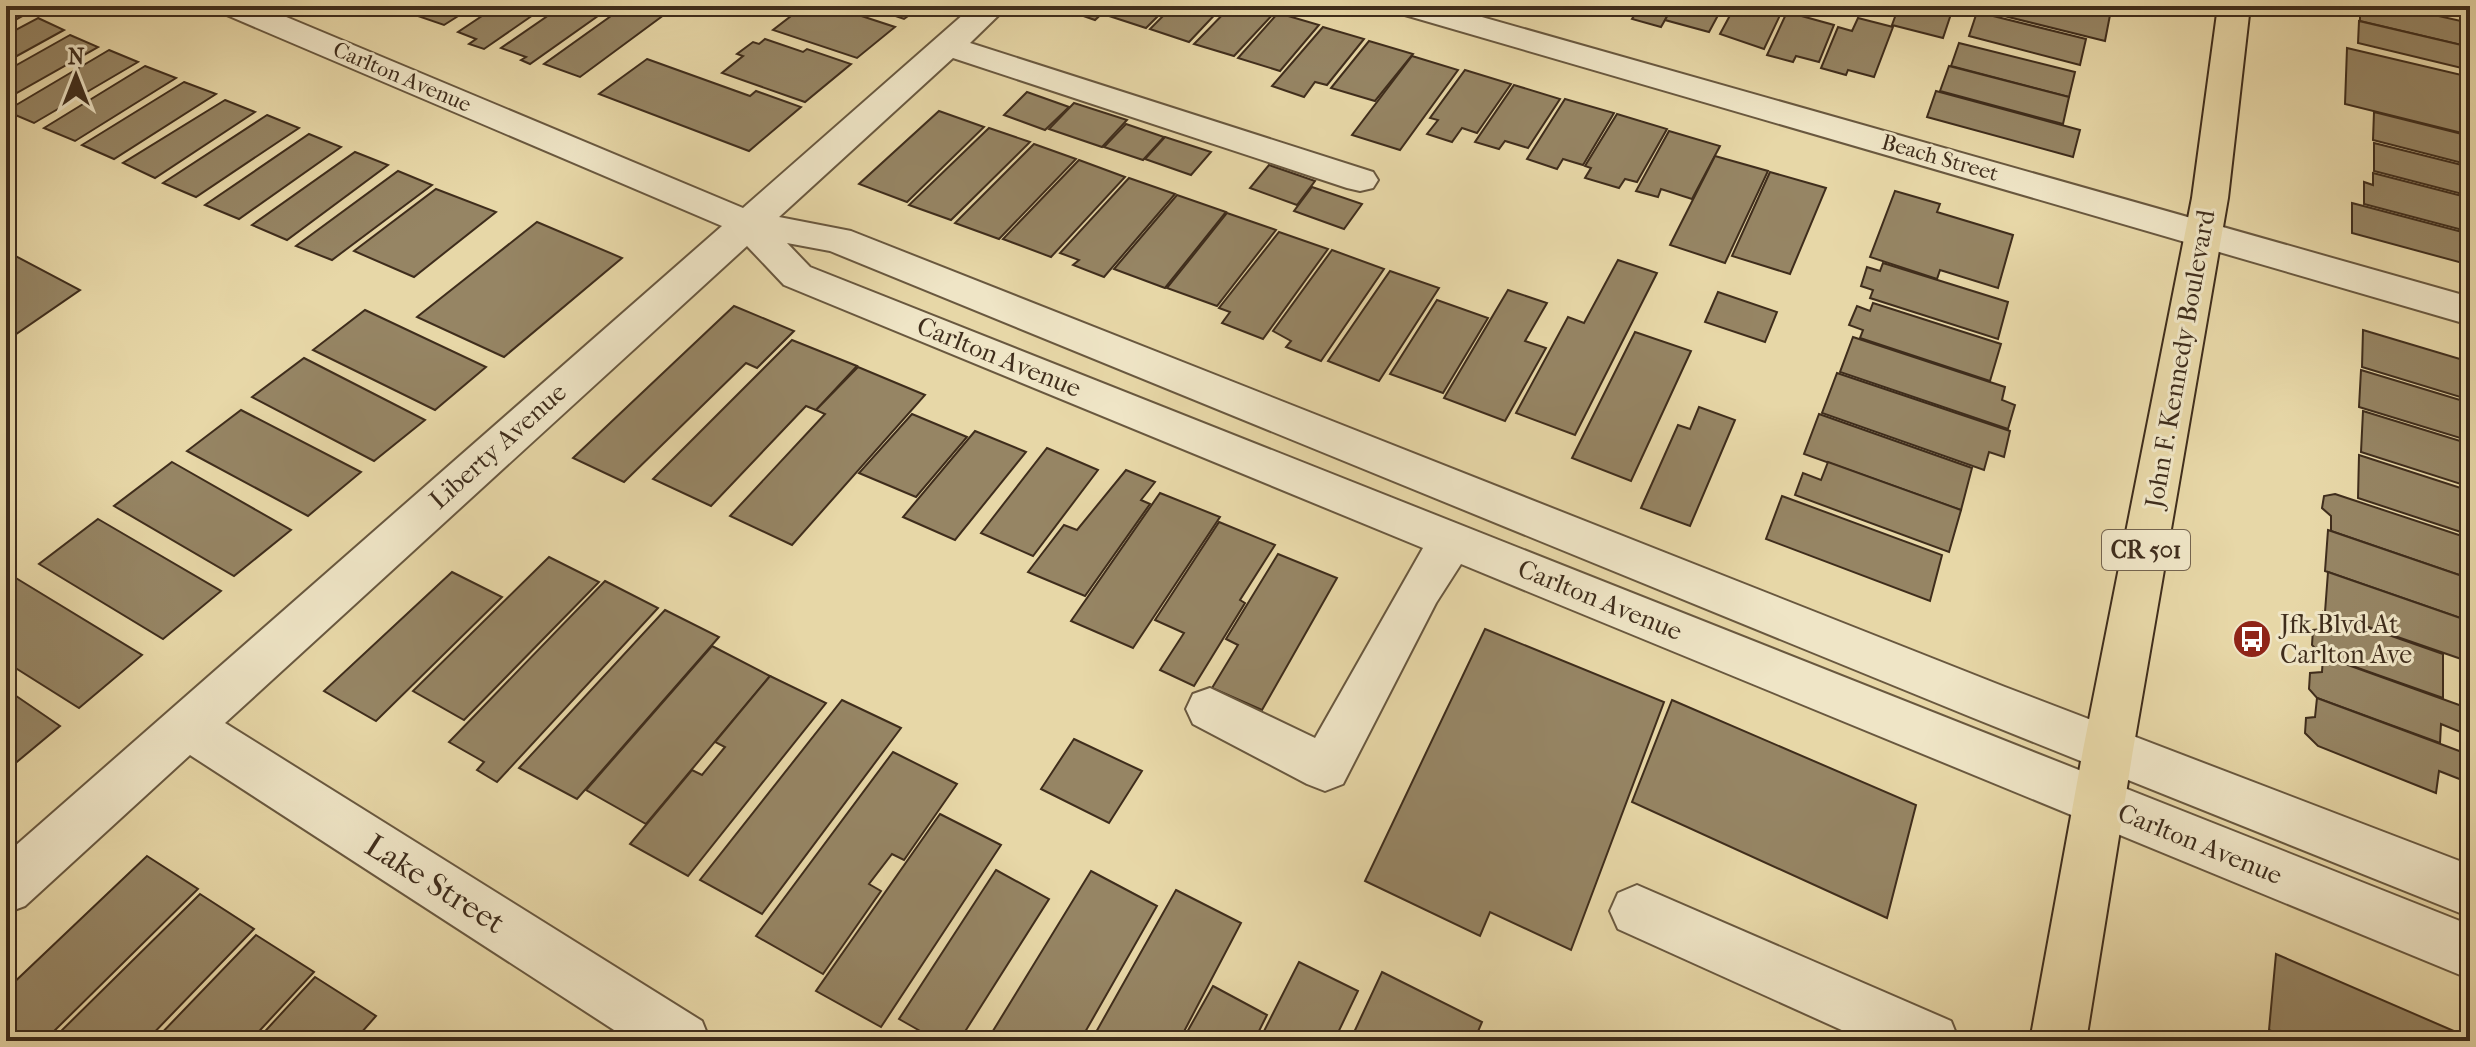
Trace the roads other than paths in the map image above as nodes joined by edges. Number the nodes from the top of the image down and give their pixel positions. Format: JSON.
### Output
{"nodes":[{"id":1,"x":233,"y":6,"type":"edge"},
{"id":2,"x":992,"y":6,"type":"edge"},
{"id":3,"x":1409,"y":6,"type":"edge"},
{"id":4,"x":2234,"y":6,"type":"edge"},
{"id":5,"x":947,"y":46,"type":"junction"},
{"id":6,"x":1360,"y":180,"type":"dead end"},
{"id":7,"x":747,"y":223,"type":"junction"},
{"id":8,"x":2204,"y":233,"type":"junction"},
{"id":9,"x":2470,"y":311,"type":"edge"},
{"id":10,"x":1197,"y":385,"type":"junction"},
{"id":11,"x":1163,"y":422,"type":"junction"},
{"id":12,"x":1452,"y":540,"type":"junction"},
{"id":13,"x":1639,"y":562,"type":"junction"},
{"id":14,"x":1617,"y":608,"type":"junction"},
{"id":15,"x":1210,"y":709,"type":"dead end"},
{"id":16,"x":187,"y":726,"type":"junction"},
{"id":17,"x":2108,"y":750,"type":"junction"},
{"id":18,"x":2098,"y":803,"type":"junction"},
{"id":19,"x":6,"y":888,"type":"edge"},
{"id":20,"x":2470,"y":891,"type":"edge"},
{"id":21,"x":1637,"y":911,"type":"dead end"},
{"id":22,"x":2470,"y":952,"type":"edge"},
{"id":23,"x":682,"y":1041,"type":"edge"},
{"id":24,"x":1931,"y":1041,"type":"edge"},
{"id":25,"x":2058,"y":1041,"type":"edge"}],
"edges":[{"from":1,"to":7,"type":"street","name":"Carlton Avenue"},
{"from":2,"to":5,"type":"street","name":"Liberty Avenue"},
{"from":3,"to":8,"type":"street","name":"Beach Street"},
{"from":4,"to":8,"type":"main road","name":"John F. Kennedy Boulevard","number":"CR 501"},
{"from":5,"to":6,"type":"street"},
{"from":5,"to":7,"type":"street","name":"Liberty Avenue"},
{"from":7,"to":10,"type":"street","name":"Carlton Avenue"},
{"from":7,"to":11,"type":"street","name":"Carlton Avenue"},
{"from":7,"to":16,"type":"street","name":"Liberty Avenue"},
{"from":8,"to":9,"type":"street","name":"Beach Street"},
{"from":8,"to":17,"type":"main road","name":"John F. Kennedy Boulevard","number":"CR 501"},
{"from":10,"to":11,"type":"street"},
{"from":10,"to":13,"type":"street","name":"Carlton Avenue"},
{"from":11,"to":12,"type":"street","name":"Carlton Avenue"},
{"from":12,"to":14,"type":"street","name":"Carlton Avenue"},
{"from":12,"to":15,"type":"street"},
{"from":13,"to":14,"type":"street"},
{"from":13,"to":17,"type":"street","name":"Carlton Avenue"},
{"from":14,"to":18,"type":"street","name":"Carlton Avenue"},
{"from":16,"to":19,"type":"street","name":"Liberty Avenue"},
{"from":16,"to":23,"type":"street","name":"Lake Street"},
{"from":17,"to":18,"type":"main road","name":"John F. Kennedy Boulevard","number":"CR 501"},
{"from":17,"to":20,"type":"street","name":"Carlton Avenue"},
{"from":18,"to":22,"type":"street","name":"Carlton Avenue"},
{"from":18,"to":25,"type":"main road","name":"John F. Kennedy Boulevard","number":"CR 501"},
{"from":21,"to":24,"type":"street"}]}
